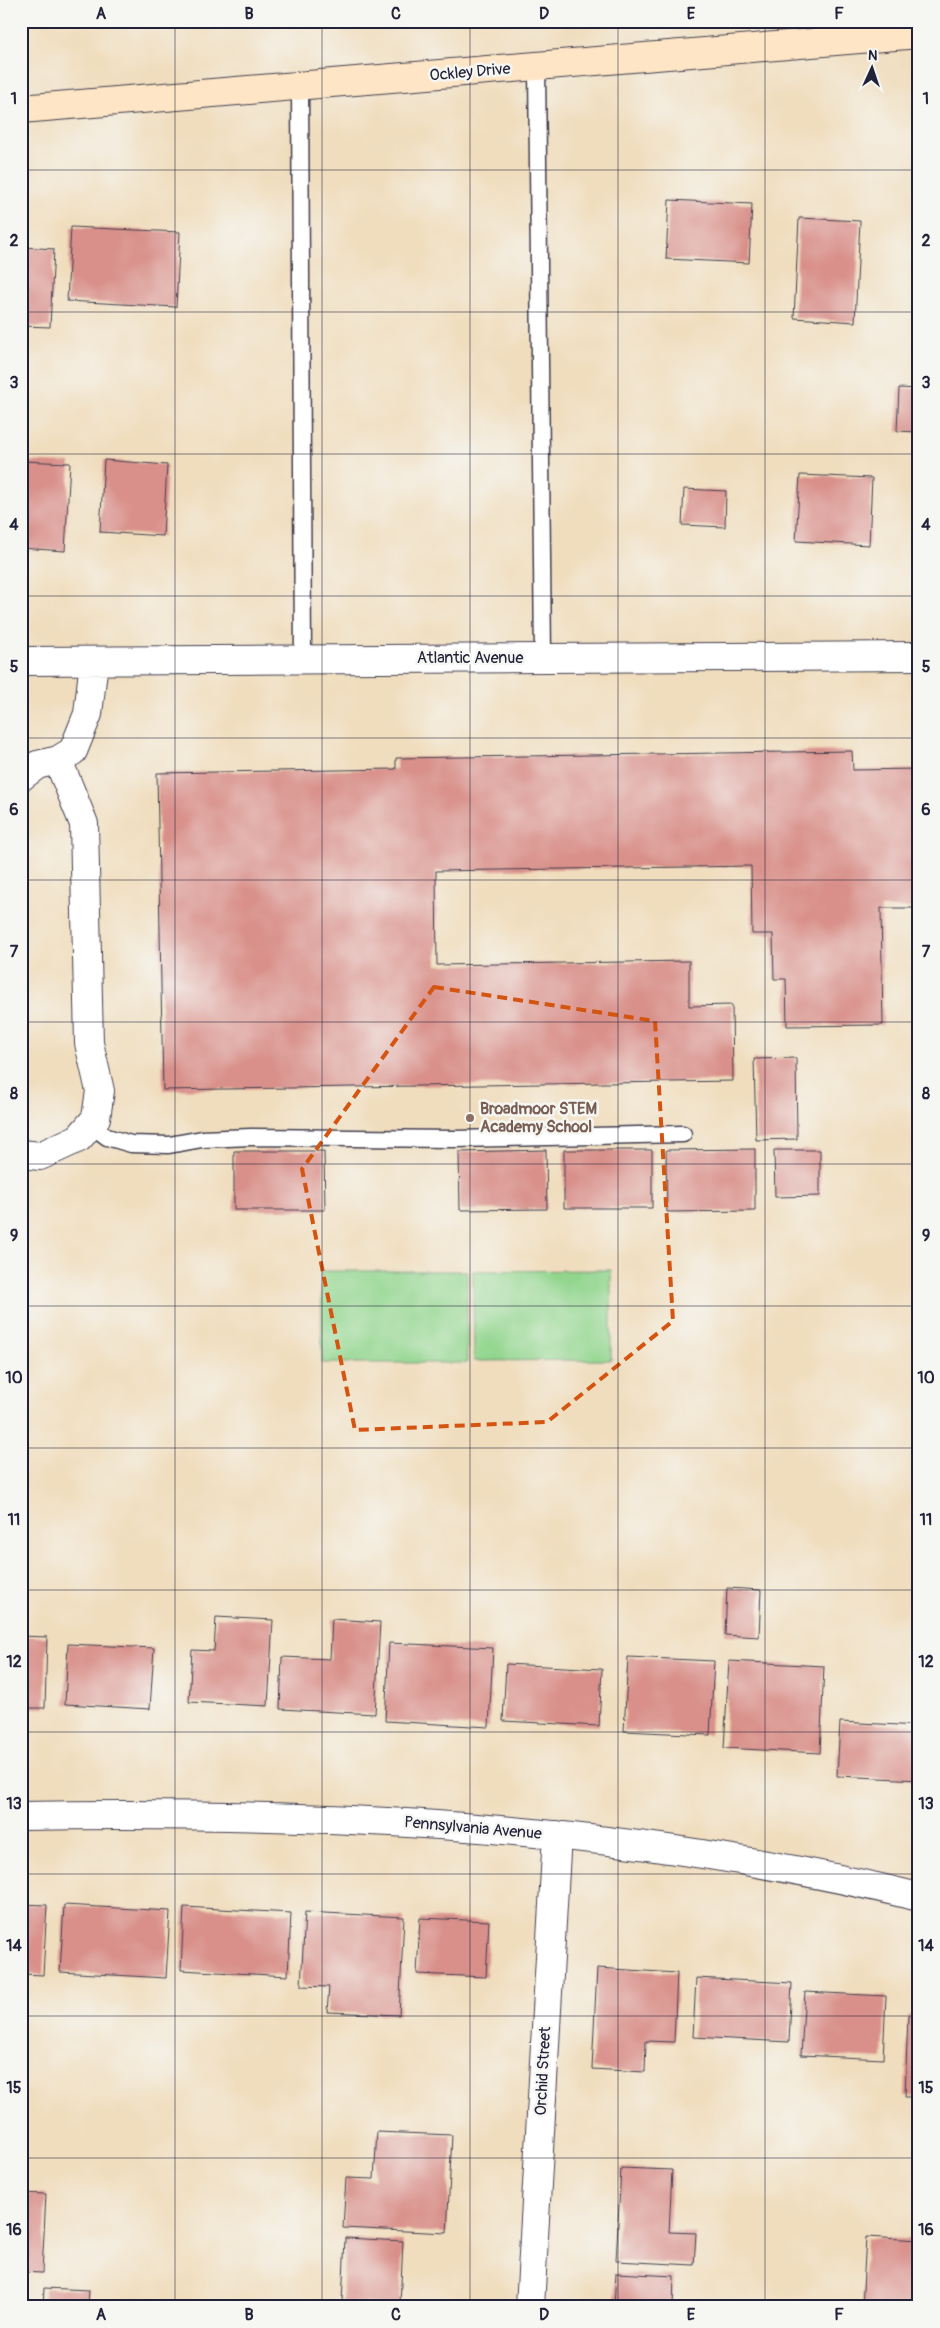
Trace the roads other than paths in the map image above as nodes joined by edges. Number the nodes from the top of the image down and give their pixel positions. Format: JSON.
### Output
{"nodes":[{"id":1,"x":919,"y":34,"type":"edge"},
{"id":2,"x":536,"y":66,"type":"junction"},
{"id":3,"x":300,"y":86,"type":"junction"},
{"id":4,"x":21,"y":110,"type":"edge"},
{"id":5,"x":919,"y":656,"type":"edge"},
{"id":6,"x":543,"y":658,"type":"junction"},
{"id":7,"x":303,"y":659,"type":"junction"},
{"id":8,"x":21,"y":661,"type":"edge"},
{"id":9,"x":94,"y":661,"type":"junction"},
{"id":10,"x":58,"y":760,"type":"junction"},
{"id":11,"x":21,"y":777,"type":"edge"},
{"id":12,"x":90,"y":1124,"type":"junction"},
{"id":13,"x":683,"y":1134,"type":"dead end"},
{"id":14,"x":21,"y":1154,"type":"edge"},
{"id":15,"x":21,"y":1816,"type":"edge"},
{"id":16,"x":557,"y":1835,"type":"junction"},
{"id":17,"x":919,"y":1898,"type":"edge"},
{"id":18,"x":530,"y":2307,"type":"edge"}],
"edges":[{"from":1,"to":2,"type":"street","name":"Ockley Drive"},
{"from":2,"to":3,"type":"street","name":"Ockley Drive"},
{"from":2,"to":6,"type":"lane"},
{"from":3,"to":4,"type":"street","name":"Ockley Drive"},
{"from":3,"to":7,"type":"lane"},
{"from":5,"to":6,"type":"street","name":"Atlantic Avenue"},
{"from":6,"to":7,"type":"street","name":"Atlantic Avenue"},
{"from":7,"to":9,"type":"street","name":"Atlantic Avenue"},
{"from":8,"to":9,"type":"street","name":"Atlantic Avenue"},
{"from":9,"to":10,"type":"street"},
{"from":10,"to":11,"type":"street"},
{"from":10,"to":12,"type":"street"},
{"from":12,"to":13,"type":"lane"},
{"from":12,"to":14,"type":"street"},
{"from":15,"to":16,"type":"street","name":"Pennsylvania Avenue"},
{"from":16,"to":17,"type":"street","name":"Pennsylvania Avenue"},
{"from":16,"to":18,"type":"street","name":"Orchid Street"}]}
